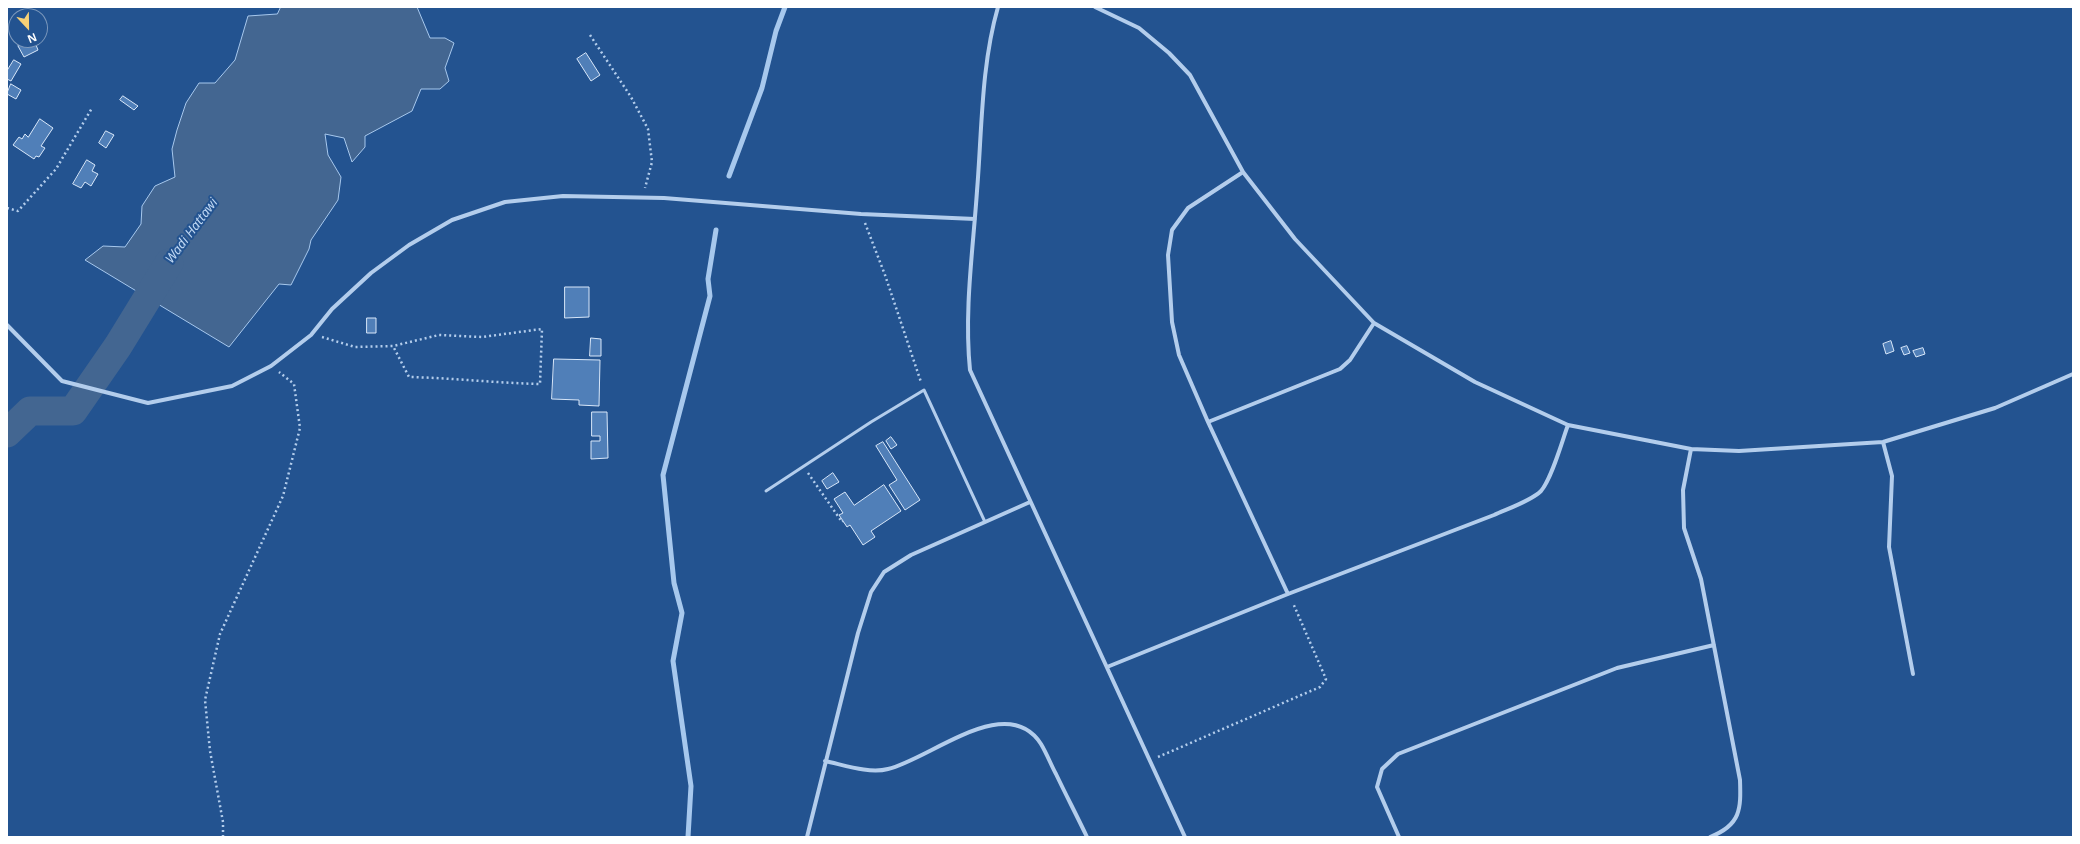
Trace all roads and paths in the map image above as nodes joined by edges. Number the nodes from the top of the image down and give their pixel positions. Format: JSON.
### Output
{"nodes":[{"id":1,"x":998,"y":7,"type":"edge"},
{"id":2,"x":1095,"y":7,"type":"edge"},
{"id":3,"x":590,"y":35,"type":"dead end"},
{"id":4,"x":92,"y":108,"type":"dead end"},
{"id":5,"x":1243,"y":172,"type":"junction"},
{"id":6,"x":643,"y":198,"type":"junction"},
{"id":7,"x":7,"y":208,"type":"edge"},
{"id":8,"x":861,"y":214,"type":"junction"},
{"id":9,"x":975,"y":220,"type":"junction"},
{"id":10,"x":1374,"y":323,"type":"junction"},
{"id":11,"x":7,"y":325,"type":"edge"},
{"id":12,"x":312,"y":335,"type":"junction"},
{"id":13,"x":393,"y":346,"type":"junction"},
{"id":14,"x":271,"y":366,"type":"junction"},
{"id":15,"x":2073,"y":374,"type":"edge"},
{"id":16,"x":924,"y":390,"type":"junction"},
{"id":17,"x":1208,"y":422,"type":"junction"},
{"id":18,"x":1568,"y":425,"type":"junction"},
{"id":19,"x":1883,"y":442,"type":"junction"},
{"id":20,"x":1691,"y":449,"type":"junction"},
{"id":21,"x":804,"y":466,"type":"junction"},
{"id":22,"x":766,"y":491,"type":"dead end"},
{"id":23,"x":1030,"y":502,"type":"junction"},
{"id":24,"x":843,"y":521,"type":"dead end"},
{"id":25,"x":985,"y":522,"type":"junction"},
{"id":26,"x":1288,"y":594,"type":"junction"},
{"id":27,"x":1714,"y":645,"type":"junction"},
{"id":28,"x":1107,"y":667,"type":"junction"},
{"id":29,"x":1913,"y":674,"type":"dead end"},
{"id":30,"x":1150,"y":760,"type":"junction"},
{"id":31,"x":825,"y":761,"type":"junction"},
{"id":32,"x":223,"y":837,"type":"edge"},
{"id":33,"x":807,"y":837,"type":"edge"},
{"id":34,"x":1087,"y":837,"type":"edge"},
{"id":35,"x":1185,"y":837,"type":"edge"},
{"id":36,"x":1399,"y":837,"type":"edge"},
{"id":37,"x":1710,"y":837,"type":"edge"}],
"edges":[{"from":1,"to":9,"type":"street"},
{"from":2,"to":5,"type":"street"},
{"from":3,"to":6,"type":"path"},
{"from":4,"to":7,"type":"path"},
{"from":5,"to":10,"type":"street"},
{"from":5,"to":17,"type":"street"},
{"from":6,"to":8,"type":"street"},
{"from":6,"to":12,"type":"street"},
{"from":8,"to":9,"type":"street"},
{"from":8,"to":16,"type":"path"},
{"from":9,"to":23,"type":"street"},
{"from":10,"to":17,"type":"street"},
{"from":10,"to":18,"type":"street"},
{"from":11,"to":14,"type":"street"},
{"from":12,"to":13,"type":"path"},
{"from":12,"to":14,"type":"street"},
{"from":13,"to":13,"type":"path"},
{"from":14,"to":32,"type":"path"},
{"from":15,"to":19,"type":"street"},
{"from":16,"to":21,"type":"lane"},
{"from":16,"to":25,"type":"lane"},
{"from":17,"to":26,"type":"street"},
{"from":18,"to":20,"type":"street"},
{"from":18,"to":26,"type":"street"},
{"from":19,"to":20,"type":"street"},
{"from":19,"to":29,"type":"street"},
{"from":20,"to":27,"type":"street"},
{"from":21,"to":22,"type":"lane"},
{"from":21,"to":24,"type":"path"},
{"from":23,"to":25,"type":"street"},
{"from":23,"to":28,"type":"street"},
{"from":25,"to":31,"type":"street"},
{"from":26,"to":28,"type":"street"},
{"from":26,"to":30,"type":"path"},
{"from":27,"to":36,"type":"street"},
{"from":27,"to":37,"type":"street"},
{"from":28,"to":30,"type":"street"},
{"from":30,"to":35,"type":"street"},
{"from":31,"to":33,"type":"street"},
{"from":31,"to":34,"type":"street"}]}
